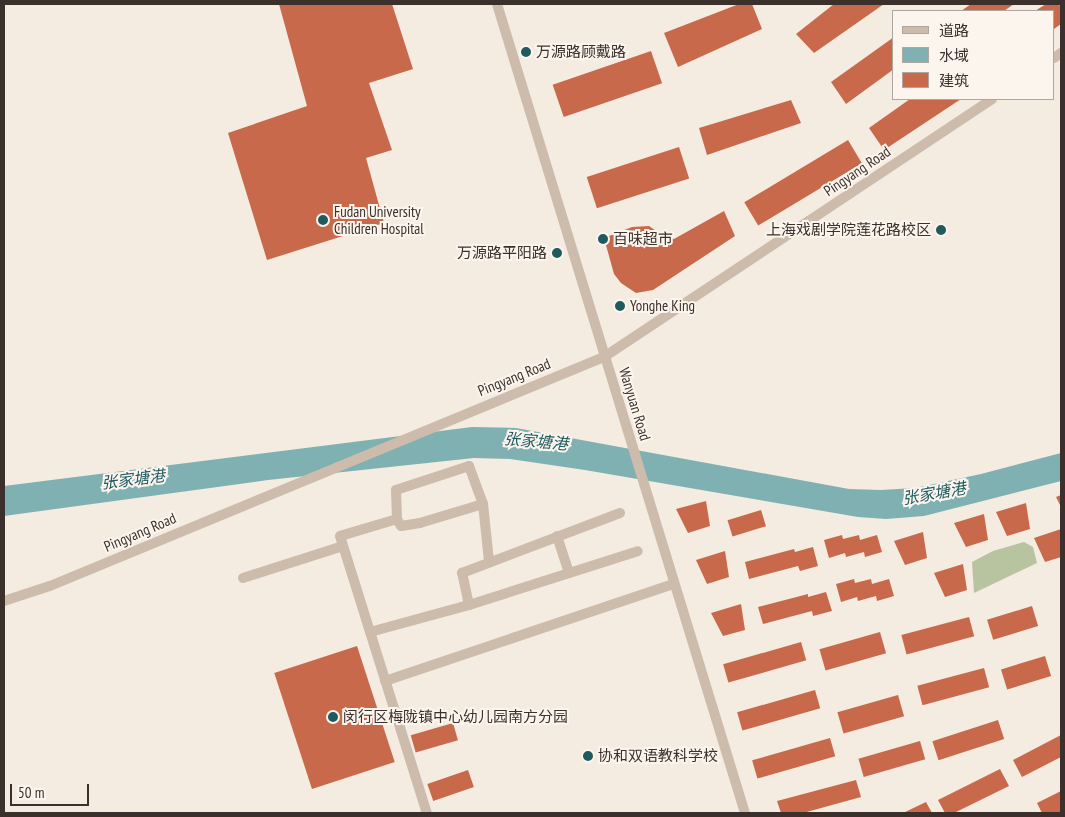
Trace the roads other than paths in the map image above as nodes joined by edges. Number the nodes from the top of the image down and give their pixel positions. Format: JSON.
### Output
{"nodes":[{"id":1,"x":497,"y":4,"type":"edge"},
{"id":2,"x":990,"y":100,"type":"edge"},
{"id":3,"x":604,"y":357,"type":"junction"},
{"id":4,"x":482,"y":504,"type":"junction"},
{"id":5,"x":620,"y":513,"type":"dead end"},
{"id":6,"x":397,"y":519,"type":"junction"},
{"id":7,"x":557,"y":536,"type":"junction"},
{"id":8,"x":343,"y":546,"type":"junction"},
{"id":9,"x":638,"y":551,"type":"dead end"},
{"id":10,"x":489,"y":562,"type":"junction"},
{"id":11,"x":569,"y":574,"type":"junction"},
{"id":12,"x":244,"y":578,"type":"dead end"},
{"id":13,"x":674,"y":584,"type":"junction"},
{"id":14,"x":4,"y":601,"type":"edge"},
{"id":15,"x":469,"y":605,"type":"junction"},
{"id":16,"x":370,"y":632,"type":"junction"},
{"id":17,"x":386,"y":681,"type":"junction"},
{"id":18,"x":427,"y":813,"type":"edge"},
{"id":19,"x":745,"y":813,"type":"edge"}],
"edges":[{"from":1,"to":3,"type":"street","name":"Wanyuan Road"},
{"from":2,"to":3,"type":"street","name":"Pingyang Road"},
{"from":3,"to":13,"type":"street","name":"Wanyuan Road"},
{"from":3,"to":14,"type":"street","name":"Pingyang Road"},
{"from":4,"to":6,"type":"street"},
{"from":4,"to":6,"type":"street"},
{"from":4,"to":10,"type":"street"},
{"from":5,"to":7,"type":"street"},
{"from":6,"to":8,"type":"street"},
{"from":7,"to":10,"type":"street"},
{"from":7,"to":11,"type":"street"},
{"from":8,"to":12,"type":"street"},
{"from":8,"to":16,"type":"street"},
{"from":9,"to":11,"type":"street"},
{"from":10,"to":15,"type":"street"},
{"from":11,"to":15,"type":"street"},
{"from":13,"to":17,"type":"street"},
{"from":13,"to":19,"type":"street","name":"Wanyuan Road"},
{"from":15,"to":16,"type":"street"},
{"from":16,"to":17,"type":"street"},
{"from":17,"to":18,"type":"street"}]}
